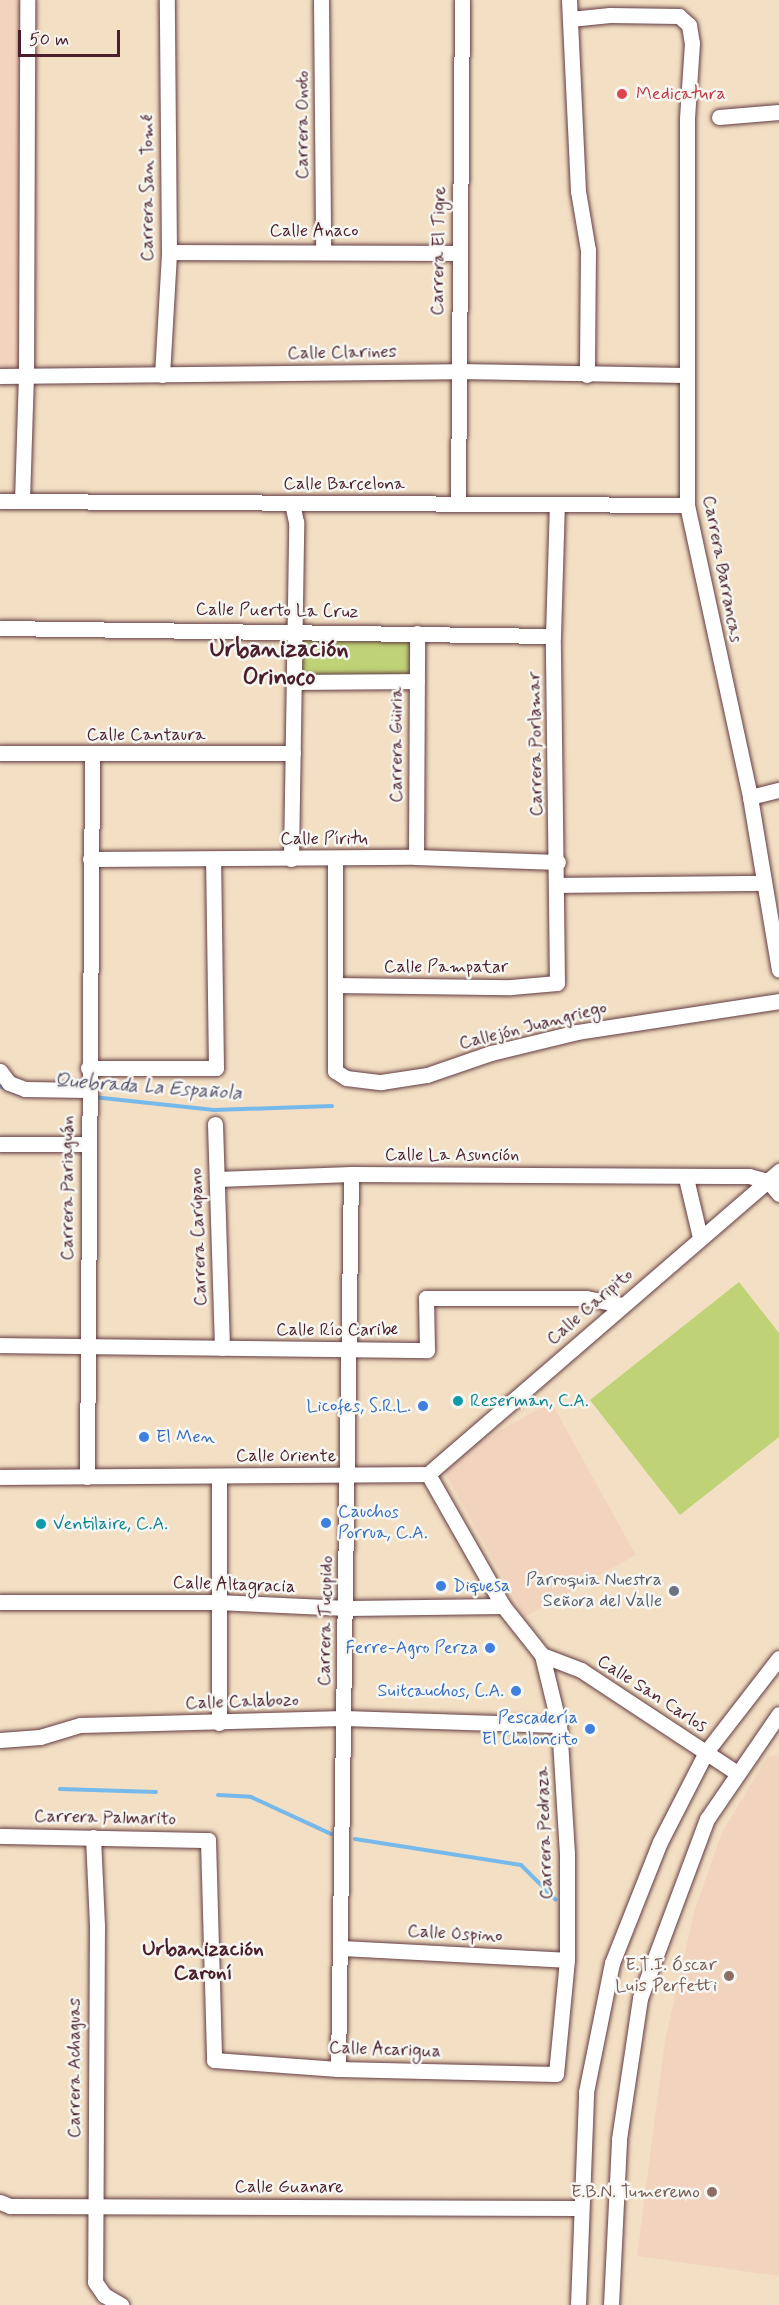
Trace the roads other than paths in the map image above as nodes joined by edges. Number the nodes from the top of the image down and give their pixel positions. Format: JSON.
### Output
{"nodes":[{"id":1,"x":27,"y":0,"type":"edge"},
{"id":2,"x":167,"y":0,"type":"edge"},
{"id":3,"x":321,"y":0,"type":"edge"},
{"id":4,"x":462,"y":0,"type":"edge"},
{"id":5,"x":569,"y":0,"type":"edge"},
{"id":6,"x":570,"y":19,"type":"junction"},
{"id":7,"x":779,"y":112,"type":"edge"},
{"id":8,"x":719,"y":117,"type":"dead end"},
{"id":9,"x":323,"y":250,"type":"junction"},
{"id":10,"x":169,"y":252,"type":"junction"},
{"id":11,"x":459,"y":253,"type":"junction"},
{"id":12,"x":456,"y":371,"type":"junction"},
{"id":13,"x":162,"y":375,"type":"junction"},
{"id":14,"x":587,"y":375,"type":"junction"},
{"id":15,"x":685,"y":375,"type":"junction"},
{"id":16,"x":0,"y":376,"type":"edge"},
{"id":17,"x":26,"y":376,"type":"junction"},
{"id":18,"x":0,"y":501,"type":"edge"},
{"id":19,"x":22,"y":501,"type":"junction"},
{"id":20,"x":292,"y":503,"type":"junction"},
{"id":21,"x":458,"y":504,"type":"junction"},
{"id":22,"x":557,"y":504,"type":"junction"},
{"id":23,"x":687,"y":505,"type":"junction"},
{"id":24,"x":0,"y":628,"type":"edge"},
{"id":25,"x":295,"y":631,"type":"junction"},
{"id":26,"x":417,"y":633,"type":"junction"},
{"id":27,"x":553,"y":636,"type":"junction"},
{"id":28,"x":417,"y":681,"type":"junction"},
{"id":29,"x":296,"y":682,"type":"junction"},
{"id":30,"x":0,"y":753,"type":"edge"},
{"id":31,"x":292,"y":753,"type":"junction"},
{"id":32,"x":92,"y":755,"type":"junction"},
{"id":33,"x":779,"y":790,"type":"edge"},
{"id":34,"x":750,"y":797,"type":"junction"},
{"id":35,"x":416,"y":857,"type":"junction"},
{"id":36,"x":335,"y":858,"type":"junction"},
{"id":37,"x":90,"y":859,"type":"junction"},
{"id":38,"x":213,"y":859,"type":"junction"},
{"id":39,"x":291,"y":859,"type":"junction"},
{"id":40,"x":558,"y":861,"type":"junction"},
{"id":41,"x":764,"y":883,"type":"junction"},
{"id":42,"x":558,"y":885,"type":"junction"},
{"id":43,"x":779,"y":970,"type":"edge"},
{"id":44,"x":557,"y":982,"type":"joint"},
{"id":45,"x":335,"y":985,"type":"junction"},
{"id":46,"x":779,"y":1001,"type":"edge"},
{"id":47,"x":88,"y":1068,"type":"junction"},
{"id":48,"x":0,"y":1071,"type":"edge"},
{"id":49,"x":88,"y":1095,"type":"junction"},
{"id":50,"x":215,"y":1124,"type":"dead end"},
{"id":51,"x":0,"y":1144,"type":"edge"},
{"id":52,"x":87,"y":1144,"type":"junction"},
{"id":53,"x":351,"y":1174,"type":"junction"},
{"id":54,"x":773,"y":1176,"type":"edge"},
{"id":55,"x":686,"y":1178,"type":"junction"},
{"id":56,"x":217,"y":1179,"type":"junction"},
{"id":57,"x":779,"y":1194,"type":"edge"},
{"id":58,"x":700,"y":1237,"type":"junction"},
{"id":59,"x":621,"y":1305,"type":"junction"},
{"id":60,"x":0,"y":1345,"type":"edge"},
{"id":61,"x":222,"y":1348,"type":"junction"},
{"id":62,"x":87,"y":1349,"type":"junction"},
{"id":63,"x":348,"y":1350,"type":"junction"},
{"id":64,"x":428,"y":1474,"type":"junction"},
{"id":65,"x":347,"y":1475,"type":"junction"},
{"id":66,"x":219,"y":1476,"type":"junction"},
{"id":67,"x":0,"y":1477,"type":"edge"},
{"id":68,"x":87,"y":1477,"type":"junction"},
{"id":69,"x":0,"y":1602,"type":"edge"},
{"id":70,"x":217,"y":1602,"type":"junction"},
{"id":71,"x":503,"y":1606,"type":"junction"},
{"id":72,"x":347,"y":1608,"type":"junction"},
{"id":73,"x":542,"y":1655,"type":"junction"},
{"id":74,"x":779,"y":1658,"type":"edge"},
{"id":75,"x":779,"y":1714,"type":"edge"},
{"id":76,"x":344,"y":1718,"type":"junction"},
{"id":77,"x":219,"y":1723,"type":"junction"},
{"id":78,"x":559,"y":1725,"type":"junction"},
{"id":79,"x":0,"y":1740,"type":"edge"},
{"id":80,"x":706,"y":1752,"type":"junction"},
{"id":81,"x":737,"y":1773,"type":"junction"},
{"id":82,"x":0,"y":1836,"type":"edge"},
{"id":83,"x":93,"y":1837,"type":"junction"},
{"id":84,"x":340,"y":1948,"type":"junction"},
{"id":85,"x":567,"y":1960,"type":"junction"},
{"id":86,"x":213,"y":2060,"type":"joint"},
{"id":87,"x":338,"y":2069,"type":"junction"},
{"id":88,"x":556,"y":2074,"type":"joint"},
{"id":89,"x":0,"y":2202,"type":"edge"},
{"id":90,"x":93,"y":2206,"type":"junction"},
{"id":91,"x":579,"y":2208,"type":"junction"},
{"id":92,"x":121,"y":2305,"type":"edge"},
{"id":93,"x":578,"y":2305,"type":"edge"},
{"id":94,"x":611,"y":2305,"type":"edge"}],
"edges":[{"from":1,"to":17,"type":"street"},
{"from":2,"to":10,"type":"street","name":"Carrera San Tomé"},
{"from":3,"to":9,"type":"street","name":"Carrera Onoto"},
{"from":4,"to":11,"type":"street","name":"Carrera El Tigre"},
{"from":5,"to":6,"type":"street"},
{"from":6,"to":14,"type":"street"},
{"from":6,"to":15,"type":"street","name":"Carrera Barrancas"},
{"from":7,"to":8,"type":"street"},
{"from":9,"to":10,"type":"street","name":"Calle Anaco"},
{"from":9,"to":11,"type":"street","name":"Calle Anaco"},
{"from":10,"to":13,"type":"street","name":"Carrera San Tomé"},
{"from":11,"to":12,"type":"street","name":"Carrera El Tigre"},
{"from":12,"to":13,"type":"street","name":"Calle Clarines"},
{"from":12,"to":14,"type":"street","name":"Calle Clarines"},
{"from":12,"to":21,"type":"street","name":"Carrera El Tigre"},
{"from":13,"to":17,"type":"street","name":"Calle Clarines"},
{"from":14,"to":15,"type":"street","name":"Calle Clarines"},
{"from":15,"to":23,"type":"street","name":"Carrera Barrancas"},
{"from":16,"to":17,"type":"street","name":"Calle Clarines"},
{"from":17,"to":19,"type":"street"},
{"from":18,"to":19,"type":"street","name":"Calle Barcelona"},
{"from":19,"to":20,"type":"street","name":"Calle Barcelona"},
{"from":20,"to":21,"type":"street","name":"Calle Barcelona"},
{"from":20,"to":25,"type":"street"},
{"from":21,"to":22,"type":"street","name":"Calle Barcelona"},
{"from":22,"to":23,"type":"street","name":"Calle Barcelona"},
{"from":22,"to":27,"type":"street","name":"Carrera Porlamar"},
{"from":23,"to":34,"type":"street","name":"Carrera Barrancas"},
{"from":24,"to":25,"type":"street","name":"Calle Puerto La Cruz"},
{"from":25,"to":26,"type":"street","name":"Calle Puerto La Cruz"},
{"from":25,"to":29,"type":"street"},
{"from":26,"to":27,"type":"street","name":"Calle Puerto La Cruz"},
{"from":26,"to":28,"type":"street","name":"Carrera Güiria"},
{"from":27,"to":40,"type":"street","name":"Carrera Porlamar"},
{"from":28,"to":29,"type":"street"},
{"from":28,"to":35,"type":"street","name":"Carrera Güiria"},
{"from":29,"to":31,"type":"street"},
{"from":30,"to":32,"type":"street","name":"Calle Cantaura"},
{"from":31,"to":32,"type":"street","name":"Calle Cantaura"},
{"from":31,"to":39,"type":"street"},
{"from":32,"to":37,"type":"street","name":"Carrera Pariaguán"},
{"from":33,"to":34,"type":"street"},
{"from":34,"to":41,"type":"street","name":"Carrera Barrancas"},
{"from":35,"to":36,"type":"street","name":"Calle Píritu"},
{"from":35,"to":40,"type":"street","name":"Calle Píritu"},
{"from":36,"to":39,"type":"street","name":"Calle Píritu"},
{"from":36,"to":45,"type":"street"},
{"from":37,"to":38,"type":"street","name":"Calle Píritu"},
{"from":37,"to":47,"type":"street","name":"Carrera Pariaguán"},
{"from":38,"to":39,"type":"street","name":"Calle Píritu"},
{"from":38,"to":47,"type":"street"},
{"from":40,"to":42,"type":"street","name":"Carrera Porlamar"},
{"from":41,"to":42,"type":"street"},
{"from":41,"to":43,"type":"street","name":"Carrera Barrancas"},
{"from":42,"to":44,"type":"street","name":"Carrera Porlamar"},
{"from":44,"to":45,"type":"street","name":"Calle Pampatar"},
{"from":45,"to":46,"type":"street","name":"Callejón Juangriego"},
{"from":47,"to":49,"type":"street","name":"Carrera Pariaguán"},
{"from":48,"to":49,"type":"street"},
{"from":49,"to":52,"type":"street","name":"Carrera Pariaguán"},
{"from":50,"to":56,"type":"street","name":"Carrera Carúpano"},
{"from":51,"to":52,"type":"street"},
{"from":52,"to":62,"type":"street","name":"Carrera Pariaguán"},
{"from":53,"to":55,"type":"street","name":"Calle La Asunción"},
{"from":53,"to":56,"type":"street","name":"Calle La Asunción"},
{"from":53,"to":63,"type":"street","name":"Carrera Tucupido"},
{"from":54,"to":55,"type":"street","name":"Calle La Asunción"},
{"from":54,"to":57,"type":"street"},
{"from":54,"to":58,"type":"street","name":"Calle Caripito"},
{"from":55,"to":58,"type":"street"},
{"from":56,"to":61,"type":"street","name":"Carrera Carúpano"},
{"from":58,"to":59,"type":"street","name":"Calle Caripito"},
{"from":59,"to":63,"type":"street","name":"Calle Río Caribe"},
{"from":59,"to":64,"type":"street","name":"Calle Caripito"},
{"from":60,"to":62,"type":"street","name":"Calle Río Caribe"},
{"from":61,"to":62,"type":"street","name":"Calle Río Caribe"},
{"from":61,"to":63,"type":"street","name":"Calle Río Caribe"},
{"from":62,"to":68,"type":"street","name":"Carrera Pariaguán"},
{"from":63,"to":65,"type":"street","name":"Carrera Tucupido"},
{"from":64,"to":65,"type":"street","name":"Calle Oriente"},
{"from":64,"to":71,"type":"street"},
{"from":65,"to":66,"type":"street","name":"Calle Oriente"},
{"from":65,"to":72,"type":"street","name":"Carrera Tucupido"},
{"from":66,"to":68,"type":"street","name":"Calle Oriente"},
{"from":66,"to":70,"type":"street"},
{"from":67,"to":68,"type":"street","name":"Calle Oriente"},
{"from":69,"to":70,"type":"street","name":"Calle Altagracia"},
{"from":70,"to":72,"type":"street","name":"Calle Altagracia"},
{"from":70,"to":77,"type":"street"},
{"from":71,"to":72,"type":"street","name":"Calle Altagracia"},
{"from":71,"to":73,"type":"street","name":"Carrera Pedraza"},
{"from":72,"to":76,"type":"street","name":"Carrera Tucupido"},
{"from":73,"to":78,"type":"street","name":"Carrera Pedraza"},
{"from":73,"to":80,"type":"street","name":"Calle San Carlos"},
{"from":74,"to":80,"type":"street"},
{"from":75,"to":81,"type":"street"},
{"from":76,"to":77,"type":"street","name":"Calle Calabozo"},
{"from":76,"to":78,"type":"street","name":"Calle Calabozo"},
{"from":76,"to":84,"type":"street","name":"Carrera Tucupido"},
{"from":77,"to":79,"type":"street","name":"Calle Calabozo"},
{"from":78,"to":85,"type":"street","name":"Carrera Pedraza"},
{"from":80,"to":81,"type":"street","name":"Calle San Carlos"},
{"from":80,"to":91,"type":"street"},
{"from":81,"to":94,"type":"street"},
{"from":82,"to":83,"type":"street","name":"Carrera Palmarito"},
{"from":83,"to":86,"type":"street","name":"Carrera Palmarito"},
{"from":83,"to":90,"type":"street","name":"Carrera Achaguas"},
{"from":84,"to":85,"type":"street","name":"Calle Ospino"},
{"from":84,"to":87,"type":"street","name":"Carrera Tucupido"},
{"from":85,"to":88,"type":"street","name":"Carrera Pedraza"},
{"from":86,"to":87,"type":"street","name":"Calle Acarigua"},
{"from":87,"to":88,"type":"street","name":"Calle Acarigua"},
{"from":89,"to":90,"type":"street","name":"Calle Guanare"},
{"from":90,"to":91,"type":"street","name":"Calle Guanare"},
{"from":90,"to":92,"type":"street","name":"Carrera Achaguas"},
{"from":91,"to":93,"type":"street"}]}
